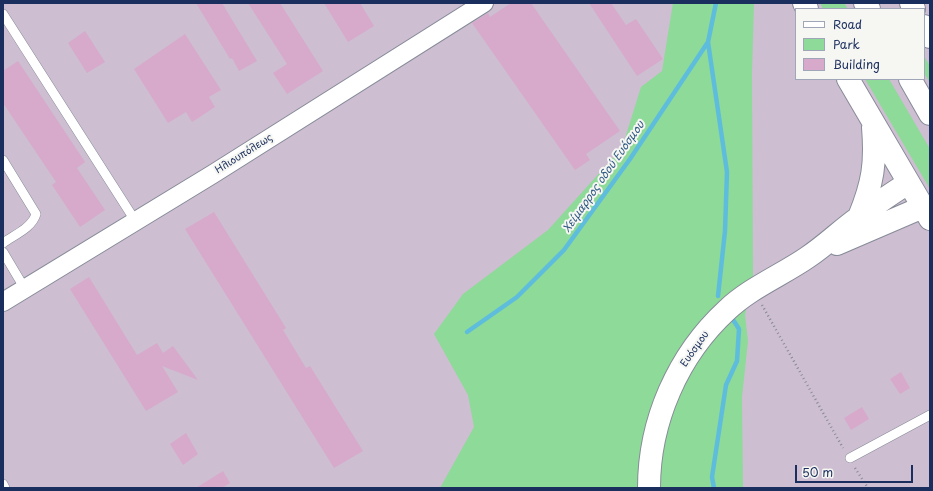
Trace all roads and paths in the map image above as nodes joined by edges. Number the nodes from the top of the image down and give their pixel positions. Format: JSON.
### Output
{"nodes":[{"id":1,"x":484,"y":3,"type":"edge"},
{"id":2,"x":3,"y":14,"type":"edge"},
{"id":3,"x":849,"y":80,"type":"edge"},
{"id":4,"x":911,"y":80,"type":"edge"},
{"id":5,"x":930,"y":114,"type":"edge"},
{"id":6,"x":872,"y":121,"type":"junction"},
{"id":7,"x":3,"y":160,"type":"edge"},
{"id":8,"x":908,"y":182,"type":"junction"},
{"id":9,"x":926,"y":213,"type":"edge"},
{"id":10,"x":860,"y":217,"type":"junction"},
{"id":11,"x":136,"y":222,"type":"junction"},
{"id":12,"x":3,"y":243,"type":"edge"},
{"id":13,"x":3,"y":252,"type":"edge"},
{"id":14,"x":809,"y":256,"type":"junction"},
{"id":15,"x":25,"y":289,"type":"junction"},
{"id":16,"x":754,"y":291,"type":"junction"},
{"id":17,"x":3,"y":302,"type":"edge"},
{"id":18,"x":930,"y":415,"type":"edge"},
{"id":19,"x":850,"y":458,"type":"junction"},
{"id":20,"x":3,"y":484,"type":"edge"},
{"id":21,"x":5,"y":488,"type":"edge"},
{"id":22,"x":649,"y":488,"type":"edge"},
{"id":23,"x":868,"y":488,"type":"edge"}],
"edges":[{"from":1,"to":11,"type":"street","name":"Ηλιουπόλεως"},
{"from":2,"to":11,"type":"lane"},
{"from":3,"to":6,"type":"main road"},
{"from":4,"to":5,"type":"main road"},
{"from":6,"to":8,"type":"main road"},
{"from":6,"to":10,"type":"main road"},
{"from":7,"to":12,"type":"lane"},
{"from":8,"to":9,"type":"main road"},
{"from":8,"to":10,"type":"main road"},
{"from":9,"to":14,"type":"main road"},
{"from":10,"to":14,"type":"main road"},
{"from":11,"to":15,"type":"street","name":"Ηλιουπόλεως"},
{"from":13,"to":15,"type":"lane"},
{"from":14,"to":16,"type":"main road","name":"Ευόσμου"},
{"from":15,"to":17,"type":"street","name":"Ηλιουπόλεως"},
{"from":16,"to":19,"type":"path"},
{"from":16,"to":22,"type":"main road","name":"Ευόσμου"},
{"from":18,"to":19,"type":"lane"},
{"from":19,"to":23,"type":"path"},
{"from":20,"to":21,"type":"lane"}]}
